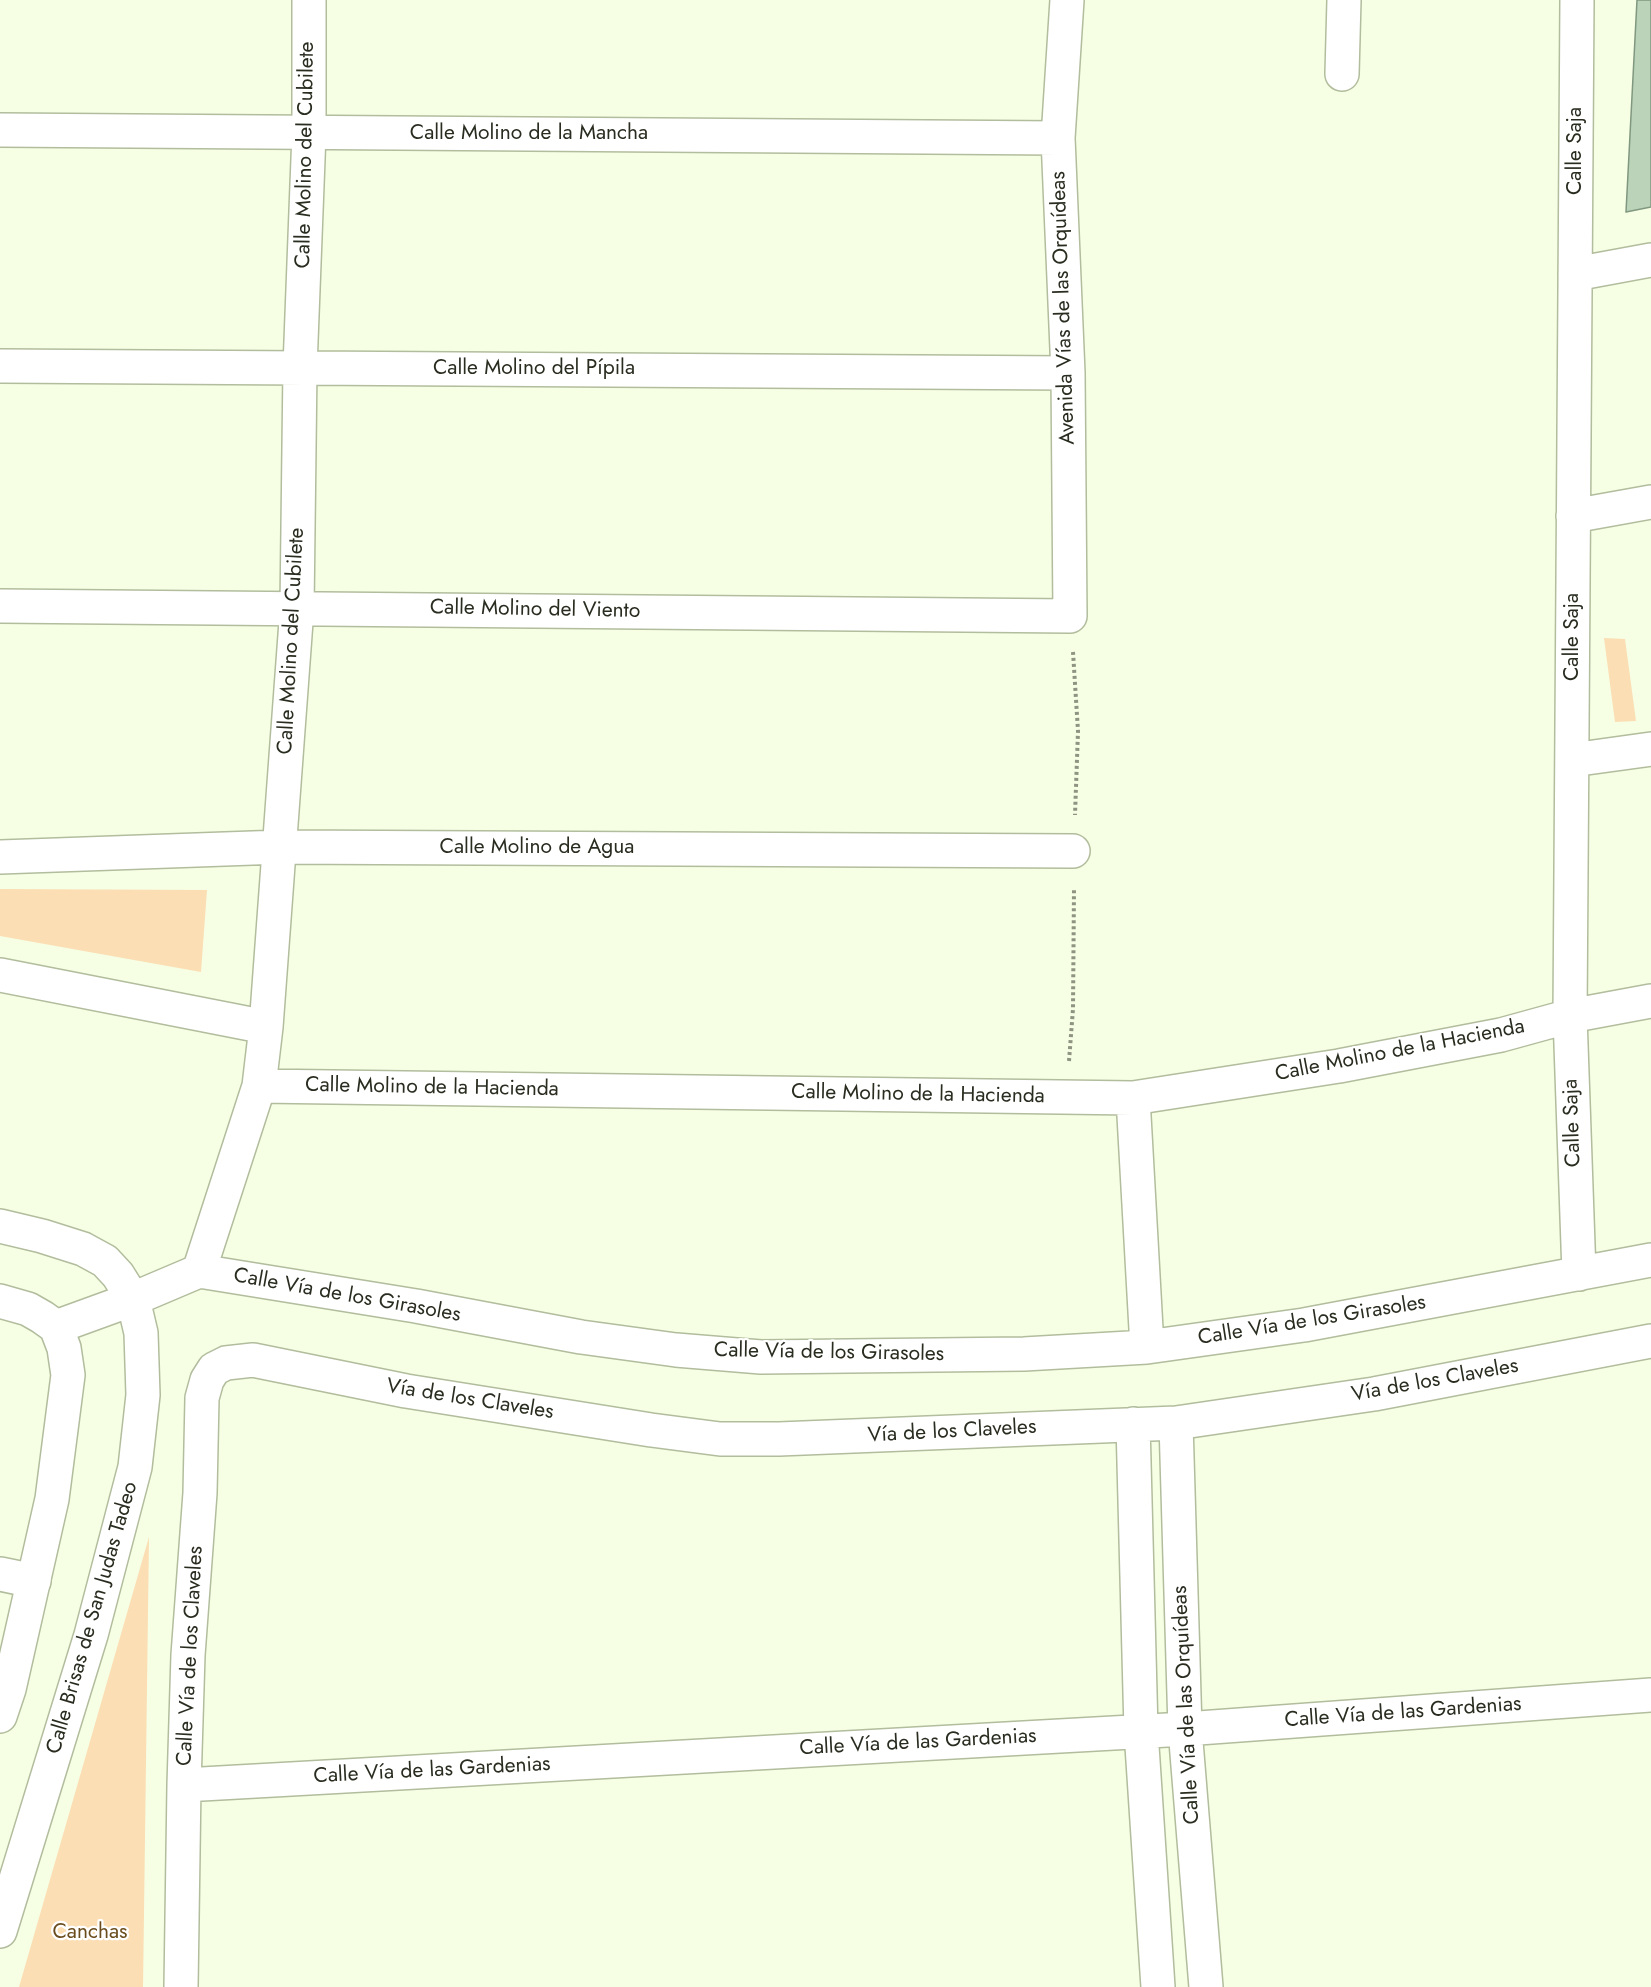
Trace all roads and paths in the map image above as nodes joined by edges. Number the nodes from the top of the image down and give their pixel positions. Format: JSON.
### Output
{"nodes":[{"id":1,"x":309,"y":0,"type":"edge"},
{"id":2,"x":1067,"y":0,"type":"edge"},
{"id":3,"x":1344,"y":0,"type":"edge"},
{"id":4,"x":1577,"y":0,"type":"edge"},
{"id":5,"x":1342,"y":74,"type":"dead end"},
{"id":6,"x":0,"y":130,"type":"edge"},
{"id":7,"x":309,"y":133,"type":"junction"},
{"id":8,"x":1058,"y":138,"type":"junction"},
{"id":9,"x":1651,"y":260,"type":"edge"},
{"id":10,"x":1575,"y":274,"type":"junction"},
{"id":11,"x":0,"y":366,"type":"edge"},
{"id":12,"x":300,"y":367,"type":"junction"},
{"id":13,"x":1068,"y":374,"type":"junction"},
{"id":14,"x":1651,"y":502,"type":"edge"},
{"id":15,"x":1574,"y":516,"type":"junction"},
{"id":16,"x":0,"y":606,"type":"edge"},
{"id":17,"x":297,"y":608,"type":"junction"},
{"id":18,"x":1070,"y":616,"type":"joint"},
{"id":19,"x":1651,"y":749,"type":"edge"},
{"id":20,"x":1572,"y":760,"type":"junction"},
{"id":21,"x":281,"y":847,"type":"junction"},
{"id":22,"x":1073,"y":851,"type":"dead end"},
{"id":23,"x":0,"y":856,"type":"edge"},
{"id":24,"x":0,"y":975,"type":"edge"},
{"id":25,"x":1651,"y":1001,"type":"edge"},
{"id":26,"x":1570,"y":1016,"type":"junction"},
{"id":27,"x":266,"y":1027,"type":"junction"},
{"id":28,"x":259,"y":1086,"type":"junction"},
{"id":29,"x":1132,"y":1098,"type":"junction"},
{"id":30,"x":0,"y":1226,"type":"edge"},
{"id":31,"x":1651,"y":1260,"type":"edge"},
{"id":32,"x":199,"y":1271,"type":"junction"},
{"id":33,"x":1579,"y":1274,"type":"junction"},
{"id":34,"x":133,"y":1299,"type":"junction"},
{"id":35,"x":0,"y":1301,"type":"edge"},
{"id":36,"x":56,"y":1327,"type":"junction"},
{"id":37,"x":1651,"y":1341,"type":"edge"},
{"id":38,"x":1147,"y":1347,"type":"junction"},
{"id":39,"x":254,"y":1360,"type":"joint"},
{"id":40,"x":1176,"y":1423,"type":"junction"},
{"id":41,"x":1133,"y":1424,"type":"junction"},
{"id":42,"x":0,"y":1574,"type":"edge"},
{"id":43,"x":34,"y":1581,"type":"junction"},
{"id":44,"x":1651,"y":1695,"type":"edge"},
{"id":45,"x":0,"y":1716,"type":"edge"},
{"id":46,"x":1185,"y":1729,"type":"junction"},
{"id":47,"x":1141,"y":1731,"type":"junction"},
{"id":48,"x":184,"y":1785,"type":"junction"},
{"id":49,"x":0,"y":1931,"type":"edge"},
{"id":50,"x":181,"y":1987,"type":"edge"},
{"id":51,"x":1158,"y":1987,"type":"edge"},
{"id":52,"x":1206,"y":1987,"type":"edge"}],
"edges":[{"from":1,"to":7,"type":"street","name":"Calle Molino del Cubilete"},
{"from":2,"to":8,"type":"street","name":"Avenida Vías de las Orquídeas"},
{"from":3,"to":5,"type":"street"},
{"from":4,"to":10,"type":"street","name":"Calle Saja"},
{"from":6,"to":7,"type":"street","name":"Calle Molino de la Mancha"},
{"from":7,"to":8,"type":"street","name":"Calle Molino de la Mancha"},
{"from":7,"to":12,"type":"street","name":"Calle Molino del Cubilete"},
{"from":8,"to":13,"type":"street","name":"Avenida Vías de las Orquídeas"},
{"from":9,"to":10,"type":"street"},
{"from":10,"to":15,"type":"street","name":"Calle Saja"},
{"from":11,"to":12,"type":"street","name":"Calle Molino del Pípila"},
{"from":12,"to":13,"type":"street","name":"Calle Molino del Pípila"},
{"from":12,"to":17,"type":"street","name":"Calle Molino del Cubilete"},
{"from":13,"to":18,"type":"street","name":"Avenida Vías de las Orquídeas"},
{"from":14,"to":15,"type":"street"},
{"from":15,"to":20,"type":"street","name":"Calle Saja"},
{"from":16,"to":17,"type":"street","name":"Calle Molino del Viento"},
{"from":17,"to":18,"type":"street","name":"Calle Molino del Viento"},
{"from":17,"to":21,"type":"street","name":"Calle Molino del Cubilete"},
{"from":19,"to":20,"type":"street"},
{"from":20,"to":26,"type":"street","name":"Calle Saja"},
{"from":21,"to":22,"type":"street","name":"Calle Molino de Agua"},
{"from":21,"to":23,"type":"street","name":"Calle Molino de Agua"},
{"from":21,"to":27,"type":"street","name":"Calle Molino del Cubilete"},
{"from":24,"to":27,"type":"street"},
{"from":25,"to":26,"type":"street","name":"Calle Molino de la Hacienda"},
{"from":26,"to":29,"type":"street","name":"Calle Molino de la Hacienda"},
{"from":26,"to":33,"type":"street","name":"Calle Saja"},
{"from":27,"to":28,"type":"street","name":"Calle Molino del Cubilete"},
{"from":28,"to":29,"type":"street","name":"Calle Molino de la Hacienda"},
{"from":28,"to":32,"type":"street","name":"Calle Molino del Cubilete"},
{"from":29,"to":38,"type":"street"},
{"from":30,"to":34,"type":"street"},
{"from":31,"to":33,"type":"street","name":"Calle Vía de los Girasoles"},
{"from":32,"to":34,"type":"street"},
{"from":32,"to":38,"type":"street","name":"Calle Vía de los Girasoles"},
{"from":33,"to":38,"type":"street","name":"Calle Vía de los Girasoles"},
{"from":34,"to":36,"type":"street"},
{"from":34,"to":49,"type":"street","name":"Calle Brisas de San Judas Tadeo"},
{"from":35,"to":36,"type":"street"},
{"from":36,"to":43,"type":"street"},
{"from":37,"to":40,"type":"street","name":"Vía de los Claveles"},
{"from":39,"to":41,"type":"street","name":"Vía de los Claveles"},
{"from":39,"to":48,"type":"street","name":"Calle Vía de los Claveles"},
{"from":40,"to":41,"type":"street","name":"Vía de los Claveles"},
{"from":40,"to":46,"type":"street","name":"Calle Vía de las Orquídeas"},
{"from":41,"to":47,"type":"street","name":"Calle Vía de las Orquídeas"},
{"from":42,"to":43,"type":"street"},
{"from":43,"to":45,"type":"street"},
{"from":44,"to":46,"type":"street","name":"Calle Vía de las Gardenias"},
{"from":46,"to":47,"type":"street","name":"Calle Vía de las Gardenias"},
{"from":46,"to":52,"type":"street","name":"Calle Vía de las Orquídeas"},
{"from":47,"to":48,"type":"street","name":"Calle Vía de las Gardenias"},
{"from":47,"to":51,"type":"street","name":"Calle Vía de las Orquídeas"},
{"from":48,"to":50,"type":"street","name":"Calle Vía de los Claveles"}]}
